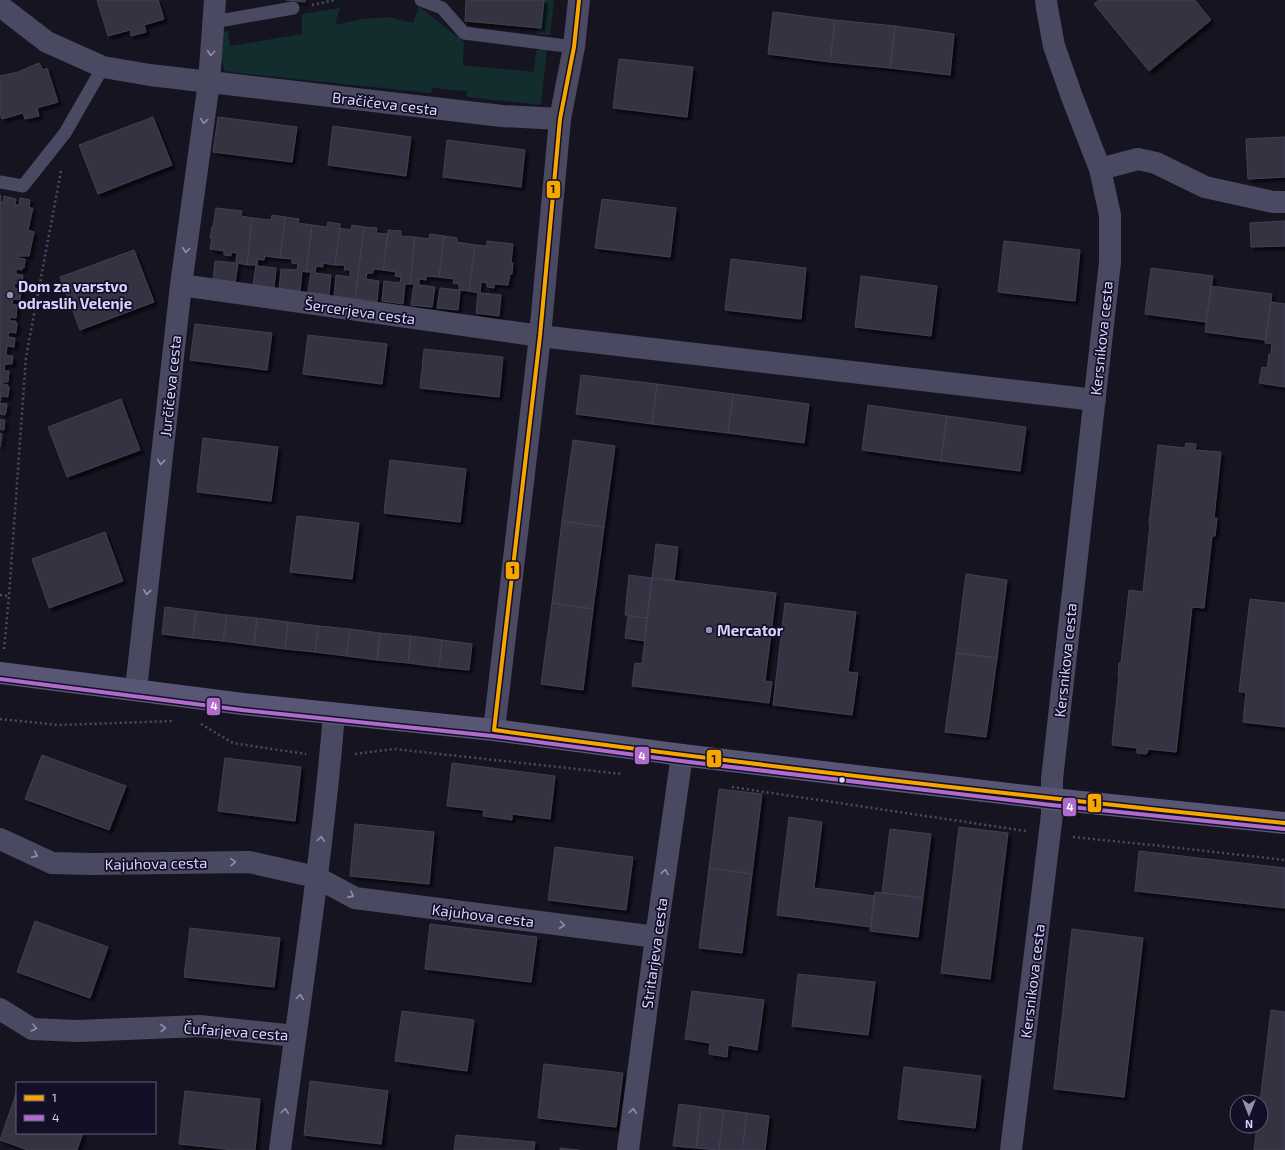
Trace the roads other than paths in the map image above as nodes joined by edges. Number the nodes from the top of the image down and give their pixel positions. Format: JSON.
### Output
{"nodes":[{"id":1,"x":215,"y":0,"type":"edge"},
{"id":2,"x":421,"y":0,"type":"edge"},
{"id":3,"x":579,"y":0,"type":"edge"},
{"id":4,"x":1046,"y":0,"type":"edge"},
{"id":5,"x":0,"y":6,"type":"edge"},
{"id":6,"x":293,"y":8,"type":"road end"},
{"id":7,"x":213,"y":22,"type":"junction"},
{"id":8,"x":574,"y":47,"type":"junction"},
{"id":9,"x":103,"y":67,"type":"junction"},
{"id":10,"x":209,"y":82,"type":"junction"},
{"id":11,"x":560,"y":119,"type":"junction"},
{"id":12,"x":1100,"y":169,"type":"junction"},
{"id":13,"x":0,"y":182,"type":"edge"},
{"id":14,"x":1285,"y":202,"type":"edge"},
{"id":15,"x":182,"y":285,"type":"junction"},
{"id":16,"x":540,"y":336,"type":"junction"},
{"id":17,"x":1095,"y":400,"type":"junction"},
{"id":18,"x":0,"y":672,"type":"edge"},
{"id":19,"x":136,"y":689,"type":"junction"},
{"id":20,"x":334,"y":714,"type":"junction"},
{"id":21,"x":494,"y":730,"type":"junction"},
{"id":22,"x":682,"y":755,"type":"junction"},
{"id":23,"x":1052,"y":799,"type":"junction"},
{"id":24,"x":1285,"y":823,"type":"edge"},
{"id":25,"x":0,"y":839,"type":"edge"},
{"id":26,"x":316,"y":877,"type":"junction"},
{"id":27,"x":656,"y":936,"type":"junction"},
{"id":28,"x":0,"y":1009,"type":"edge"},
{"id":29,"x":295,"y":1036,"type":"junction"},
{"id":30,"x":280,"y":1150,"type":"edge"},
{"id":31,"x":628,"y":1150,"type":"edge"},
{"id":32,"x":1012,"y":1150,"type":"edge"}],
"edges":[{"from":1,"to":7,"type":"street"},
{"from":2,"to":8,"type":"lane"},
{"from":3,"to":8,"type":"street"},
{"from":4,"to":12,"type":"street","name":"Kersnikova cesta"},
{"from":5,"to":9,"type":"street","name":"Bračičeva cesta"},
{"from":6,"to":7,"type":"lane"},
{"from":7,"to":10,"type":"street","one_way":true},
{"from":8,"to":11,"type":"street"},
{"from":9,"to":10,"type":"street","name":"Bračičeva cesta"},
{"from":9,"to":13,"type":"lane"},
{"from":10,"to":11,"type":"street","name":"Bračičeva cesta"},
{"from":10,"to":15,"type":"street","name":"Jurčičeva cesta","one_way":true},
{"from":11,"to":16,"type":"street"},
{"from":12,"to":14,"type":"street"},
{"from":12,"to":17,"type":"street","name":"Kersnikova cesta"},
{"from":15,"to":16,"type":"street","name":"Šercerjeva cesta"},
{"from":15,"to":19,"type":"street","name":"Jurčičeva cesta","one_way":true},
{"from":16,"to":17,"type":"street","name":"Šercerjeva cesta"},
{"from":16,"to":21,"type":"street"},
{"from":17,"to":23,"type":"street","name":"Kersnikova cesta"},
{"from":18,"to":19,"type":"main road"},
{"from":19,"to":20,"type":"main road"},
{"from":20,"to":21,"type":"main road"},
{"from":26,"to":20,"type":"street","one_way":true},
{"from":21,"to":22,"type":"main road"},
{"from":22,"to":23,"type":"main road"},
{"from":27,"to":22,"type":"street","name":"Stritarjeva cesta","one_way":true},
{"from":23,"to":24,"type":"main road"},
{"from":23,"to":32,"type":"street","name":"Kersnikova cesta"},
{"from":25,"to":26,"type":"street","name":"Kajuhova cesta","one_way":true},
{"from":26,"to":27,"type":"street","name":"Kajuhova cesta","one_way":true},
{"from":29,"to":26,"type":"street","name":"Čufarjeva cesta","one_way":true},
{"from":31,"to":27,"type":"street","name":"Stritarjeva cesta","one_way":true},
{"from":28,"to":29,"type":"street","name":"Čufarjeva cesta","one_way":true},
{"from":30,"to":29,"type":"street","one_way":true}]}
